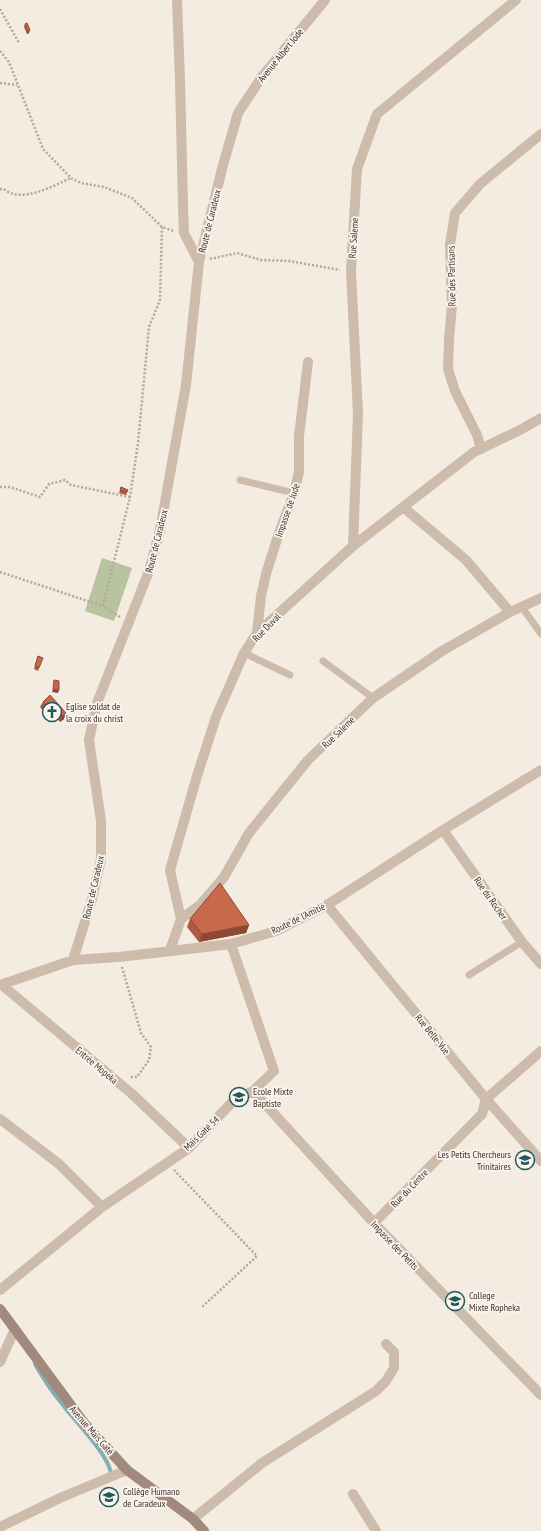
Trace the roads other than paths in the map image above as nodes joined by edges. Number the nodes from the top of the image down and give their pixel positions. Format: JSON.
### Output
{"nodes":[{"id":1,"x":177,"y":0,"type":"edge"},
{"id":2,"x":326,"y":0,"type":"edge"},
{"id":3,"x":516,"y":0,"type":"edge"},
{"id":4,"x":238,"y":113,"type":"joint"},
{"id":5,"x":540,"y":138,"type":"edge"},
{"id":6,"x":199,"y":262,"type":"junction"},
{"id":7,"x":308,"y":362,"type":"dead end"},
{"id":8,"x":541,"y":418,"type":"edge"},
{"id":9,"x":481,"y":449,"type":"junction"},
{"id":10,"x":240,"y":480,"type":"dead end"},
{"id":11,"x":294,"y":493,"type":"junction"},
{"id":12,"x":403,"y":507,"type":"junction"},
{"id":13,"x":353,"y":546,"type":"junction"},
{"id":14,"x":541,"y":598,"type":"edge"},
{"id":15,"x":522,"y":606,"type":"junction"},
{"id":16,"x":510,"y":612,"type":"junction"},
{"id":17,"x":257,"y":633,"type":"junction"},
{"id":18,"x":541,"y":634,"type":"edge"},
{"id":19,"x":244,"y":653,"type":"junction"},
{"id":20,"x":323,"y":661,"type":"dead end"},
{"id":21,"x":290,"y":676,"type":"dead end"},
{"id":22,"x":373,"y":698,"type":"junction"},
{"id":23,"x":541,"y":770,"type":"edge"},
{"id":24,"x":443,"y":830,"type":"junction"},
{"id":25,"x":327,"y":905,"type":"junction"},
{"id":26,"x":182,"y":919,"type":"junction"},
{"id":27,"x":522,"y":942,"type":"junction"},
{"id":28,"x":231,"y":944,"type":"junction"},
{"id":29,"x":170,"y":950,"type":"junction"},
{"id":30,"x":73,"y":960,"type":"junction"},
{"id":31,"x":541,"y":964,"type":"edge"},
{"id":32,"x":469,"y":975,"type":"dead end"},
{"id":33,"x":1,"y":985,"type":"edge"},
{"id":34,"x":541,"y":1051,"type":"edge"},
{"id":35,"x":253,"y":1091,"type":"junction"},
{"id":36,"x":486,"y":1099,"type":"junction"},
{"id":37,"x":0,"y":1120,"type":"edge"},
{"id":38,"x":189,"y":1148,"type":"junction"},
{"id":39,"x":541,"y":1161,"type":"edge"},
{"id":40,"x":102,"y":1206,"type":"junction"},
{"id":41,"x":374,"y":1224,"type":"junction"},
{"id":42,"x":0,"y":1290,"type":"edge"},
{"id":43,"x":0,"y":1309,"type":"edge"},
{"id":44,"x":15,"y":1329,"type":"junction"},
{"id":45,"x":386,"y":1344,"type":"dead end"},
{"id":46,"x":0,"y":1362,"type":"edge"},
{"id":47,"x":541,"y":1395,"type":"edge"},
{"id":48,"x":127,"y":1470,"type":"junction"},
{"id":49,"x":353,"y":1494,"type":"dead end"},
{"id":50,"x":193,"y":1519,"type":"junction"},
{"id":51,"x":0,"y":1529,"type":"edge"},
{"id":52,"x":204,"y":1531,"type":"edge"},
{"id":53,"x":376,"y":1531,"type":"edge"}],
"edges":[{"from":1,"to":6,"type":"street"},
{"from":2,"to":4,"type":"street","name":"Avenue Albert Jode"},
{"from":3,"to":13,"type":"street","name":"Rue Saleme"},
{"from":4,"to":6,"type":"street","name":"Route de Caradeux"},
{"from":5,"to":9,"type":"street","name":"Rue des Partisans"},
{"from":6,"to":30,"type":"street","name":"Route de Caradeux"},
{"from":7,"to":11,"type":"street","name":"Impasse de Jude"},
{"from":8,"to":9,"type":"street","name":"Rue Duval"},
{"from":9,"to":12,"type":"street","name":"Rue Duval"},
{"from":10,"to":11,"type":"lane"},
{"from":11,"to":17,"type":"street","name":"Impasse de Jude"},
{"from":12,"to":13,"type":"street","name":"Rue Duval"},
{"from":12,"to":16,"type":"street"},
{"from":13,"to":17,"type":"street","name":"Rue Duval"},
{"from":14,"to":15,"type":"street","name":"Rue Saleme"},
{"from":15,"to":16,"type":"street","name":"Rue Saleme"},
{"from":15,"to":18,"type":"lane"},
{"from":16,"to":22,"type":"street","name":"Rue Saleme"},
{"from":17,"to":19,"type":"street","name":"Rue Duval"},
{"from":19,"to":21,"type":"lane"},
{"from":19,"to":26,"type":"street","name":"Rue Duval"},
{"from":20,"to":22,"type":"lane"},
{"from":22,"to":26,"type":"street","name":"Rue Saleme"},
{"from":23,"to":24,"type":"street","name":"Route de l'Amitié"},
{"from":24,"to":25,"type":"street","name":"Route de l'Amitié"},
{"from":24,"to":27,"type":"street","name":"Rue du Rocher"},
{"from":25,"to":28,"type":"street","name":"Route de l'Amitié"},
{"from":25,"to":36,"type":"street","name":"Rue Belle-Vue"},
{"from":26,"to":29,"type":"street"},
{"from":27,"to":31,"type":"street","name":"Rue du Rocher"},
{"from":27,"to":32,"type":"lane"},
{"from":28,"to":29,"type":"street","name":"Route de l'Amitié"},
{"from":28,"to":35,"type":"street","name":"Maïs Gaté 54"},
{"from":29,"to":30,"type":"street","name":"Route de l'Amitié"},
{"from":30,"to":33,"type":"street","name":"Route de l'Amitié"},
{"from":33,"to":38,"type":"street","name":"Entrée Mopeka"},
{"from":34,"to":36,"type":"street","name":"Rue du Centre"},
{"from":35,"to":38,"type":"street","name":"Maïs Gaté 54"},
{"from":35,"to":41,"type":"street","name":"Impasse des Petits"},
{"from":36,"to":39,"type":"street","name":"Rue Belle-Vue"},
{"from":36,"to":41,"type":"street","name":"Rue du Centre"},
{"from":37,"to":40,"type":"street"},
{"from":38,"to":40,"type":"street","name":"Maïs Gaté 54"},
{"from":40,"to":42,"type":"street","name":"Maïs Gaté 54"},
{"from":41,"to":47,"type":"street","name":"Impasse des Petits"},
{"from":43,"to":44,"type":"street","name":"Avenue Maïs Gaté"},
{"from":44,"to":46,"type":"street"},
{"from":44,"to":48,"type":"street","name":"Avenue Maïs Gaté"},
{"from":45,"to":50,"type":"street"},
{"from":48,"to":50,"type":"street","name":"Avenue Maïs Gaté"},
{"from":48,"to":51,"type":"street"},
{"from":49,"to":53,"type":"street"},
{"from":50,"to":52,"type":"street","name":"Avenue Maïs Gaté"}]}
